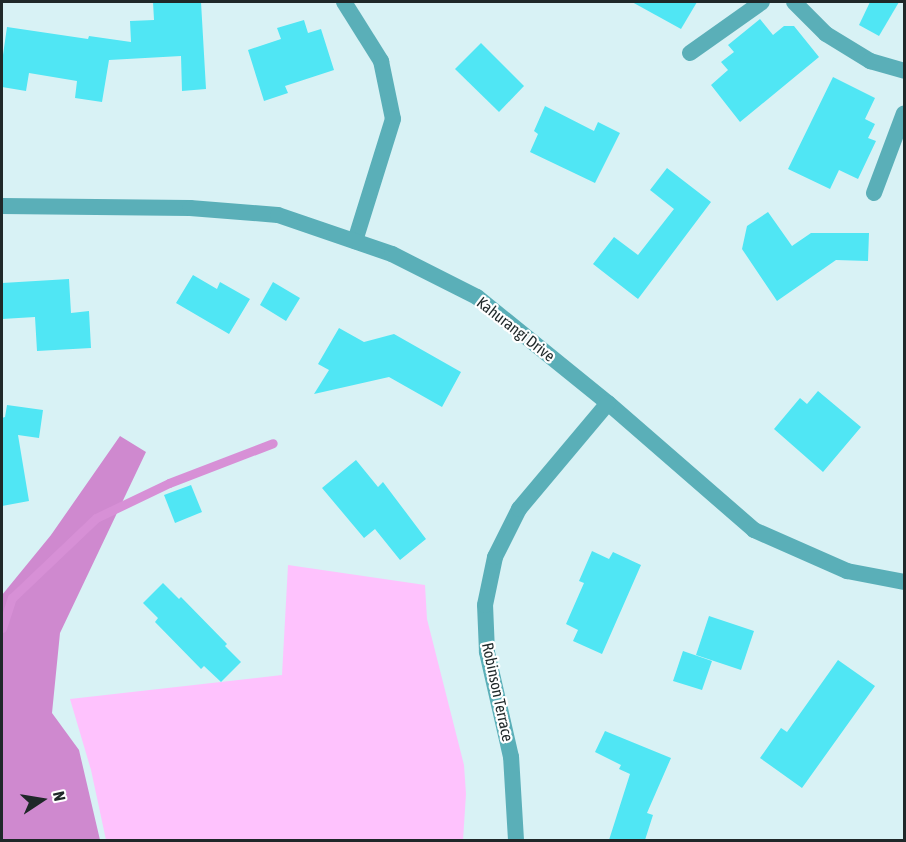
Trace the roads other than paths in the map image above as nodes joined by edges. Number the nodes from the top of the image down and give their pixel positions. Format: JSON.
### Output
{"nodes":[{"id":1,"x":344,"y":2,"type":"edge"},
{"id":2,"x":762,"y":2,"type":"edge"},
{"id":3,"x":794,"y":2,"type":"edge"},
{"id":4,"x":690,"y":53,"type":"dead end"},
{"id":5,"x":904,"y":71,"type":"edge"},
{"id":6,"x":904,"y":113,"type":"edge"},
{"id":7,"x":873,"y":193,"type":"dead end"},
{"id":8,"x":2,"y":206,"type":"edge"},
{"id":9,"x":355,"y":241,"type":"junction"},
{"id":10,"x":608,"y":403,"type":"junction"},
{"id":11,"x":904,"y":582,"type":"edge"},
{"id":12,"x":516,"y":840,"type":"edge"}],
"edges":[{"from":1,"to":9,"type":"street"},
{"from":2,"to":4,"type":"street"},
{"from":3,"to":5,"type":"street"},
{"from":6,"to":7,"type":"street"},
{"from":8,"to":9,"type":"street","name":"Kahurangi Drive"},
{"from":9,"to":10,"type":"street","name":"Kahurangi Drive"},
{"from":10,"to":11,"type":"street","name":"Kahurangi Drive"},
{"from":10,"to":12,"type":"street","name":"Robinson Terrace"}]}
